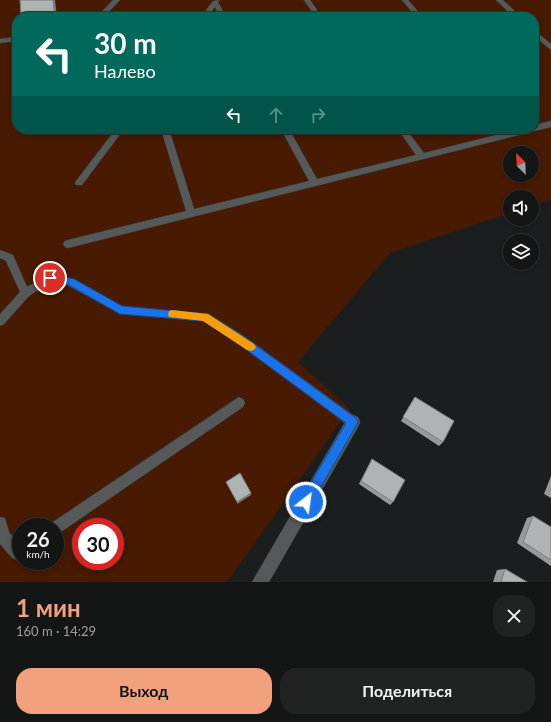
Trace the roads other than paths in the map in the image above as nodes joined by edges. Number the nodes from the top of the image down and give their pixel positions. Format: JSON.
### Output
{"nodes":[{"id":1,"x":117,"y":0,"type":"edge"},
{"id":2,"x":307,"y":0,"type":"edge"},
{"id":3,"x":404,"y":0,"type":"edge"},
{"id":4,"x":499,"y":0,"type":"edge"},
{"id":5,"x":216,"y":1,"type":"edge"},
{"id":6,"x":105,"y":12,"type":"edge"},
{"id":7,"x":208,"y":12,"type":"edge"},
{"id":8,"x":221,"y":12,"type":"edge"},
{"id":9,"x":316,"y":12,"type":"edge"},
{"id":10,"x":415,"y":12,"type":"edge"},
{"id":11,"x":512,"y":12,"type":"edge"},
{"id":12,"x":539,"y":37,"type":"edge"},
{"id":13,"x":12,"y":40,"type":"edge"},
{"id":14,"x":0,"y":41,"type":"edge"},
{"id":15,"x":551,"y":48,"type":"edge"},
{"id":16,"x":551,"y":124,"type":"edge"},
{"id":17,"x":539,"y":126,"type":"edge"},
{"id":18,"x":116,"y":134,"type":"edge"},
{"id":19,"x":167,"y":134,"type":"edge"},
{"id":20,"x":288,"y":134,"type":"edge"},
{"id":21,"x":406,"y":134,"type":"edge"},
{"id":22,"x":508,"y":134,"type":"edge"},
{"id":23,"x":422,"y":156,"type":"junction"},
{"id":24,"x":79,"y":183,"type":"dead end"},
{"id":25,"x":315,"y":183,"type":"junction"},
{"id":26,"x":191,"y":214,"type":"junction"},
{"id":27,"x":68,"y":244,"type":"dead end"},
{"id":28,"x":0,"y":254,"type":"edge"},
{"id":29,"x":25,"y":292,"type":"junction"},
{"id":30,"x":0,"y":321,"type":"edge"},
{"id":31,"x":239,"y":403,"type":"dead end"},
{"id":32,"x":352,"y":422,"type":"joint"},
{"id":33,"x":64,"y":523,"type":"edge"},
{"id":34,"x":1,"y":531,"type":"edge"},
{"id":35,"x":12,"y":546,"type":"edge"},
{"id":36,"x":260,"y":582,"type":"edge"}],
"edges":[{"from":1,"to":6,"type":"lane"},
{"from":2,"to":9,"type":"lane"},
{"from":3,"to":10,"type":"lane"},
{"from":4,"to":11,"type":"lane"},
{"from":5,"to":7,"type":"lane"},
{"from":5,"to":8,"type":"lane"},
{"from":12,"to":15,"type":"lane"},
{"from":13,"to":14,"type":"lane"},
{"from":16,"to":17,"type":"lane"},
{"from":18,"to":24,"type":"lane"},
{"from":19,"to":26,"type":"lane"},
{"from":20,"to":25,"type":"lane"},
{"from":21,"to":23,"type":"lane"},
{"from":22,"to":23,"type":"lane"},
{"from":23,"to":25,"type":"lane"},
{"from":25,"to":26,"type":"lane"},
{"from":26,"to":27,"type":"lane"},
{"from":28,"to":29,"type":"lane"},
{"from":29,"to":30,"type":"lane"},
{"from":29,"to":32,"type":"lane"},
{"from":31,"to":33,"type":"lane"},
{"from":32,"to":36,"type":"street"},
{"from":34,"to":35,"type":"lane"}]}
